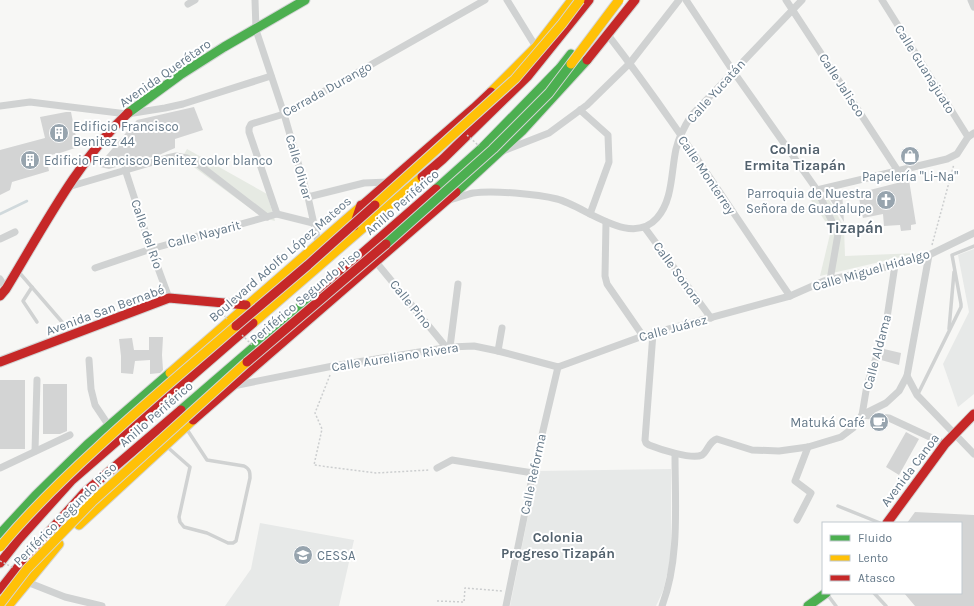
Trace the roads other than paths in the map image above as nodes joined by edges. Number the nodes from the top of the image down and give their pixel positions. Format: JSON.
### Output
{"nodes":[{"id":1,"x":195,"y":0,"type":"edge"},
{"id":2,"x":255,"y":0,"type":"edge"},
{"id":3,"x":305,"y":0,"type":"edge"},
{"id":4,"x":484,"y":0,"type":"edge"},
{"id":5,"x":507,"y":0,"type":"edge"},
{"id":6,"x":572,"y":0,"type":"edge"},
{"id":7,"x":580,"y":0,"type":"edge"},
{"id":8,"x":589,"y":0,"type":"edge"},
{"id":9,"x":614,"y":0,"type":"edge"},
{"id":10,"x":619,"y":0,"type":"edge"},
{"id":11,"x":635,"y":0,"type":"edge"},
{"id":12,"x":679,"y":0,"type":"edge"},
{"id":13,"x":686,"y":0,"type":"edge"},
{"id":14,"x":786,"y":0,"type":"edge"},
{"id":15,"x":802,"y":0,"type":"edge"},
{"id":16,"x":882,"y":0,"type":"edge"},
{"id":17,"x":971,"y":0,"type":"edge"},
{"id":18,"x":188,"y":4,"type":"dead end"},
{"id":19,"x":974,"y":7,"type":"edge"},
{"id":20,"x":792,"y":9,"type":"junction"},
{"id":21,"x":256,"y":30,"type":"junction"},
{"id":22,"x":608,"y":35,"type":"junction"},
{"id":23,"x":536,"y":47,"type":"junction"},
{"id":24,"x":630,"y":63,"type":"junction"},
{"id":25,"x":733,"y":71,"type":"junction"},
{"id":26,"x":271,"y":76,"type":"junction"},
{"id":27,"x":0,"y":106,"type":"edge"},
{"id":28,"x":580,"y":110,"type":"junction"},
{"id":29,"x":127,"y":114,"type":"junction"},
{"id":30,"x":284,"y":114,"type":"junction"},
{"id":31,"x":971,"y":135,"type":"edge"},
{"id":32,"x":680,"y":136,"type":"junction"},
{"id":33,"x":498,"y":154,"type":"junction"},
{"id":34,"x":125,"y":169,"type":"junction"},
{"id":35,"x":898,"y":171,"type":"junction"},
{"id":36,"x":388,"y":182,"type":"junction"},
{"id":37,"x":68,"y":187,"type":"junction"},
{"id":38,"x":817,"y":190,"type":"junction"},
{"id":39,"x":308,"y":197,"type":"junction"},
{"id":40,"x":446,"y":201,"type":"junction"},
{"id":41,"x":361,"y":205,"type":"junction"},
{"id":42,"x":277,"y":214,"type":"junction"},
{"id":43,"x":590,"y":214,"type":"junction"},
{"id":44,"x":267,"y":217,"type":"junction"},
{"id":45,"x":606,"y":222,"type":"junction"},
{"id":46,"x":313,"y":223,"type":"junction"},
{"id":47,"x":646,"y":228,"type":"junction"},
{"id":48,"x":14,"y":232,"type":"dead end"},
{"id":49,"x":974,"y":233,"type":"edge"},
{"id":50,"x":0,"y":239,"type":"edge"},
{"id":51,"x":349,"y":241,"type":"junction"},
{"id":52,"x":318,"y":242,"type":"junction"},
{"id":53,"x":974,"y":246,"type":"edge"},
{"id":54,"x":151,"y":248,"type":"junction"},
{"id":55,"x":929,"y":255,"type":"junction"},
{"id":56,"x":376,"y":262,"type":"junction"},
{"id":57,"x":895,"y":265,"type":"junction"},
{"id":58,"x":954,"y":267,"type":"junction"},
{"id":59,"x":96,"y":268,"type":"dead end"},
{"id":60,"x":17,"y":270,"type":"junction"},
{"id":61,"x":0,"y":279,"type":"edge"},
{"id":62,"x":830,"y":280,"type":"junction"},
{"id":63,"x":458,"y":284,"type":"dead end"},
{"id":64,"x":32,"y":287,"type":"junction"},
{"id":65,"x":3,"y":293,"type":"edge"},
{"id":66,"x":790,"y":296,"type":"junction"},
{"id":67,"x":170,"y":298,"type":"junction"},
{"id":68,"x":246,"y":305,"type":"junction"},
{"id":69,"x":712,"y":318,"type":"junction"},
{"id":70,"x":37,"y":322,"type":"dead end"},
{"id":71,"x":62,"y":322,"type":"dead end"},
{"id":72,"x":502,"y":328,"type":"dead end"},
{"id":73,"x":949,"y":332,"type":"junction"},
{"id":74,"x":653,"y":333,"type":"junction"},
{"id":75,"x":643,"y":336,"type":"junction"},
{"id":76,"x":448,"y":347,"type":"junction"},
{"id":77,"x":498,"y":351,"type":"junction"},
{"id":78,"x":89,"y":360,"type":"dead end"},
{"id":79,"x":0,"y":362,"type":"edge"},
{"id":80,"x":558,"y":367,"type":"junction"},
{"id":81,"x":907,"y":376,"type":"junction"},
{"id":82,"x":37,"y":380,"type":"dead end"},
{"id":83,"x":232,"y":386,"type":"junction"},
{"id":84,"x":917,"y":395,"type":"junction"},
{"id":85,"x":974,"y":414,"type":"edge"},
{"id":86,"x":862,"y":415,"type":"junction"},
{"id":87,"x":109,"y":426,"type":"junction"},
{"id":88,"x":185,"y":427,"type":"junction"},
{"id":89,"x":955,"y":434,"type":"junction"},
{"id":90,"x":70,"y":435,"type":"dead end"},
{"id":91,"x":945,"y":444,"type":"junction"},
{"id":92,"x":165,"y":446,"type":"junction"},
{"id":93,"x":808,"y":447,"type":"junction"},
{"id":94,"x":35,"y":452,"type":"junction"},
{"id":95,"x":675,"y":454,"type":"junction"},
{"id":96,"x":974,"y":454,"type":"edge"},
{"id":97,"x":0,"y":468,"type":"edge"},
{"id":98,"x":437,"y":468,"type":"road end"},
{"id":99,"x":532,"y":473,"type":"junction"},
{"id":100,"x":838,"y":506,"type":"dead end"},
{"id":101,"x":797,"y":520,"type":"dead end"},
{"id":102,"x":878,"y":522,"type":"edge"},
{"id":103,"x":888,"y":522,"type":"edge"},
{"id":104,"x":0,"y":534,"type":"edge"},
{"id":105,"x":0,"y":547,"type":"edge"},
{"id":106,"x":0,"y":563,"type":"edge"},
{"id":107,"x":26,"y":582,"type":"junction"},
{"id":108,"x":0,"y":590,"type":"edge"},
{"id":109,"x":825,"y":594,"type":"edge"},
{"id":110,"x":827,"y":594,"type":"edge"},
{"id":111,"x":875,"y":594,"type":"edge"},
{"id":112,"x":0,"y":604,"type":"edge"},
{"id":113,"x":8,"y":606,"type":"edge"},
{"id":114,"x":102,"y":606,"type":"edge"},
{"id":115,"x":506,"y":606,"type":"edge"},
{"id":116,"x":662,"y":606,"type":"edge"},
{"id":117,"x":808,"y":606,"type":"edge"},
{"id":118,"x":836,"y":606,"type":"edge"},
{"id":119,"x":886,"y":606,"type":"edge"}],
"edges":[{"from":1,"to":18,"type":"street"},
{"from":2,"to":21,"type":"street","name":"Calle Olivar"},
{"from":3,"to":21,"type":"main road","name":"Avenida Querétaro"},
{"from":4,"to":30,"type":"street","name":"Cerrada Durango"},
{"from":5,"to":23,"type":"street"},
{"from":6,"to":23,"type":"main road","name":"Boulevard Adolfo López Mateos"},
{"from":7,"to":105,"type":"main road","name":"Periférico Segundo Piso","bridge":true},
{"from":8,"to":51,"type":"main road","name":"Anillo Periférico"},
{"from":9,"to":108,"type":"main road","name":"Anillo Periférico"},
{"from":10,"to":112,"type":"main road","name":"Periférico Segundo Piso","bridge":true},
{"from":11,"to":22,"type":"main road"},
{"from":12,"to":24,"type":"street"},
{"from":13,"to":25,"type":"street"},
{"from":14,"to":20,"type":"street","name":"Calle Jalisco"},
{"from":15,"to":20,"type":"street","name":"Calle Yucatán"},
{"from":16,"to":31,"type":"street","name":"Calle Guanajuato"},
{"from":17,"to":19,"type":"street"},
{"from":20,"to":25,"type":"street","name":"Calle Yucatán"},
{"from":20,"to":35,"type":"street","name":"Calle Jalisco"},
{"from":21,"to":26,"type":"street","name":"Calle Olivar"},
{"from":21,"to":29,"type":"main road","name":"Avenida Querétaro"},
{"from":22,"to":24,"type":"street","name":"Calle Monterrey"},
{"from":22,"to":33,"type":"main road"},
{"from":23,"to":36,"type":"main road","name":"Boulevard Adolfo López Mateos"},
{"from":24,"to":28,"type":"street"},
{"from":24,"to":32,"type":"street","name":"Calle Monterrey"},
{"from":25,"to":32,"type":"street","name":"Calle Yucatán"},
{"from":25,"to":38,"type":"street"},
{"from":26,"to":29,"type":"street"},
{"from":26,"to":30,"type":"street","name":"Calle Olivar"},
{"from":27,"to":29,"type":"street"},
{"from":28,"to":33,"type":"street"},
{"from":28,"to":43,"type":"street"},
{"from":29,"to":37,"type":"main road","name":"Avenida Querétaro"},
{"from":30,"to":39,"type":"street","name":"Calle Olivar"},
{"from":30,"to":42,"type":"street","name":"Cerrada Durango"},
{"from":31,"to":35,"type":"street"},
{"from":32,"to":47,"type":"street","name":"Calle Yucatán"},
{"from":32,"to":66,"type":"street","name":"Calle Monterrey"},
{"from":33,"to":40,"type":"main road"},
{"from":34,"to":37,"type":"street"},
{"from":34,"to":44,"type":"street"},
{"from":34,"to":54,"type":"street","name":"Calle del Río"},
{"from":35,"to":38,"type":"street"},
{"from":36,"to":39,"type":"street"},
{"from":36,"to":41,"type":"main road","name":"Boulevard Adolfo López Mateos"},
{"from":37,"to":60,"type":"main road","name":"Avenida Querétaro"},
{"from":38,"to":62,"type":"street"},
{"from":39,"to":46,"type":"street","name":"Calle Olivar"},
{"from":40,"to":43,"type":"street"},
{"from":40,"to":56,"type":"main road"},
{"from":41,"to":51,"type":"main road"},
{"from":41,"to":52,"type":"main road","name":"Boulevard Adolfo López Mateos"},
{"from":42,"to":44,"type":"street","name":"Calle Nayarit"},
{"from":42,"to":46,"type":"street"},
{"from":43,"to":45,"type":"street"},
{"from":44,"to":54,"type":"street","name":"Calle Nayarit"},
{"from":45,"to":47,"type":"street"},
{"from":45,"to":75,"type":"street"},
{"from":46,"to":52,"type":"street","name":"Calle Olivar"},
{"from":47,"to":69,"type":"street","name":"Calle Sonora"},
{"from":48,"to":50,"type":"street"},
{"from":49,"to":55,"type":"street","name":"Calle Miguel Hidalgo"},
{"from":51,"to":106,"type":"main road","name":"Anillo Periférico"},
{"from":52,"to":68,"type":"main road","name":"Boulevard Adolfo López Mateos"},
{"from":53,"to":58,"type":"lane"},
{"from":54,"to":59,"type":"street","name":"Calle Nayarit"},
{"from":54,"to":67,"type":"street","name":"Calle del Río"},
{"from":55,"to":57,"type":"street","name":"Calle Miguel Hidalgo"},
{"from":55,"to":81,"type":"street"},
{"from":56,"to":76,"type":"street","name":"Calle Pino"},
{"from":56,"to":83,"type":"main road"},
{"from":57,"to":62,"type":"street","name":"Calle Miguel Hidalgo"},
{"from":57,"to":86,"type":"street","name":"Calle Aldama"},
{"from":58,"to":73,"type":"lane"},
{"from":58,"to":73,"type":"lane"},
{"from":60,"to":64,"type":"lane"},
{"from":60,"to":65,"type":"main road","name":"Avenida Querétaro"},
{"from":61,"to":65,"type":"street"},
{"from":62,"to":66,"type":"street","name":"Calle Miguel Hidalgo"},
{"from":63,"to":76,"type":"street"},
{"from":64,"to":70,"type":"lane"},
{"from":64,"to":71,"type":"lane"},
{"from":66,"to":69,"type":"street","name":"Calle Juárez"},
{"from":67,"to":68,"type":"main road","name":"Avenida San Bernabé"},
{"from":67,"to":79,"type":"main road","name":"Avenida San Bernabé"},
{"from":68,"to":87,"type":"main road","name":"Boulevard Adolfo López Mateos"},
{"from":69,"to":74,"type":"street","name":"Calle Juárez"},
{"from":72,"to":77,"type":"street"},
{"from":73,"to":84,"type":"lane"},
{"from":74,"to":75,"type":"street","name":"Calle Juárez"},
{"from":74,"to":95,"type":"street"},
{"from":75,"to":80,"type":"street","name":"Calle Juárez"},
{"from":76,"to":77,"type":"street","name":"Calle Aureliano Rivera"},
{"from":76,"to":83,"type":"street","name":"Calle Aureliano Rivera"},
{"from":77,"to":80,"type":"street","name":"Calle Aureliano Rivera"},
{"from":78,"to":87,"type":"street"},
{"from":80,"to":99,"type":"street","name":"Calle Reforma"},
{"from":81,"to":84,"type":"street"},
{"from":81,"to":86,"type":"street"},
{"from":82,"to":94,"type":"street"},
{"from":83,"to":88,"type":"main road"},
{"from":84,"to":89,"type":"street"},
{"from":85,"to":89,"type":"main road","name":"Avenida Canoa"},
{"from":86,"to":91,"type":"street"},
{"from":86,"to":93,"type":"street"},
{"from":87,"to":104,"type":"main road","name":"Boulevard Adolfo López Mateos"},
{"from":88,"to":92,"type":"main road"},
{"from":88,"to":92,"type":"lane"},
{"from":89,"to":91,"type":"main road","name":"Avenida Canoa"},
{"from":89,"to":96,"type":"street"},
{"from":90,"to":94,"type":"street"},
{"from":91,"to":103,"type":"main road","name":"Avenida Canoa"},
{"from":92,"to":107,"type":"main road"},
{"from":93,"to":95,"type":"street"},
{"from":93,"to":101,"type":"street"},
{"from":94,"to":97,"type":"street"},
{"from":95,"to":116,"type":"street"},
{"from":98,"to":99,"type":"street"},
{"from":99,"to":115,"type":"street","name":"Calle Reforma"},
{"from":100,"to":102,"type":"lane"},
{"from":107,"to":113,"type":"main road"},
{"from":107,"to":114,"type":"street"},
{"from":109,"to":117,"type":"main road"},
{"from":110,"to":118,"type":"lane"},
{"from":111,"to":119,"type":"lane"}]}
